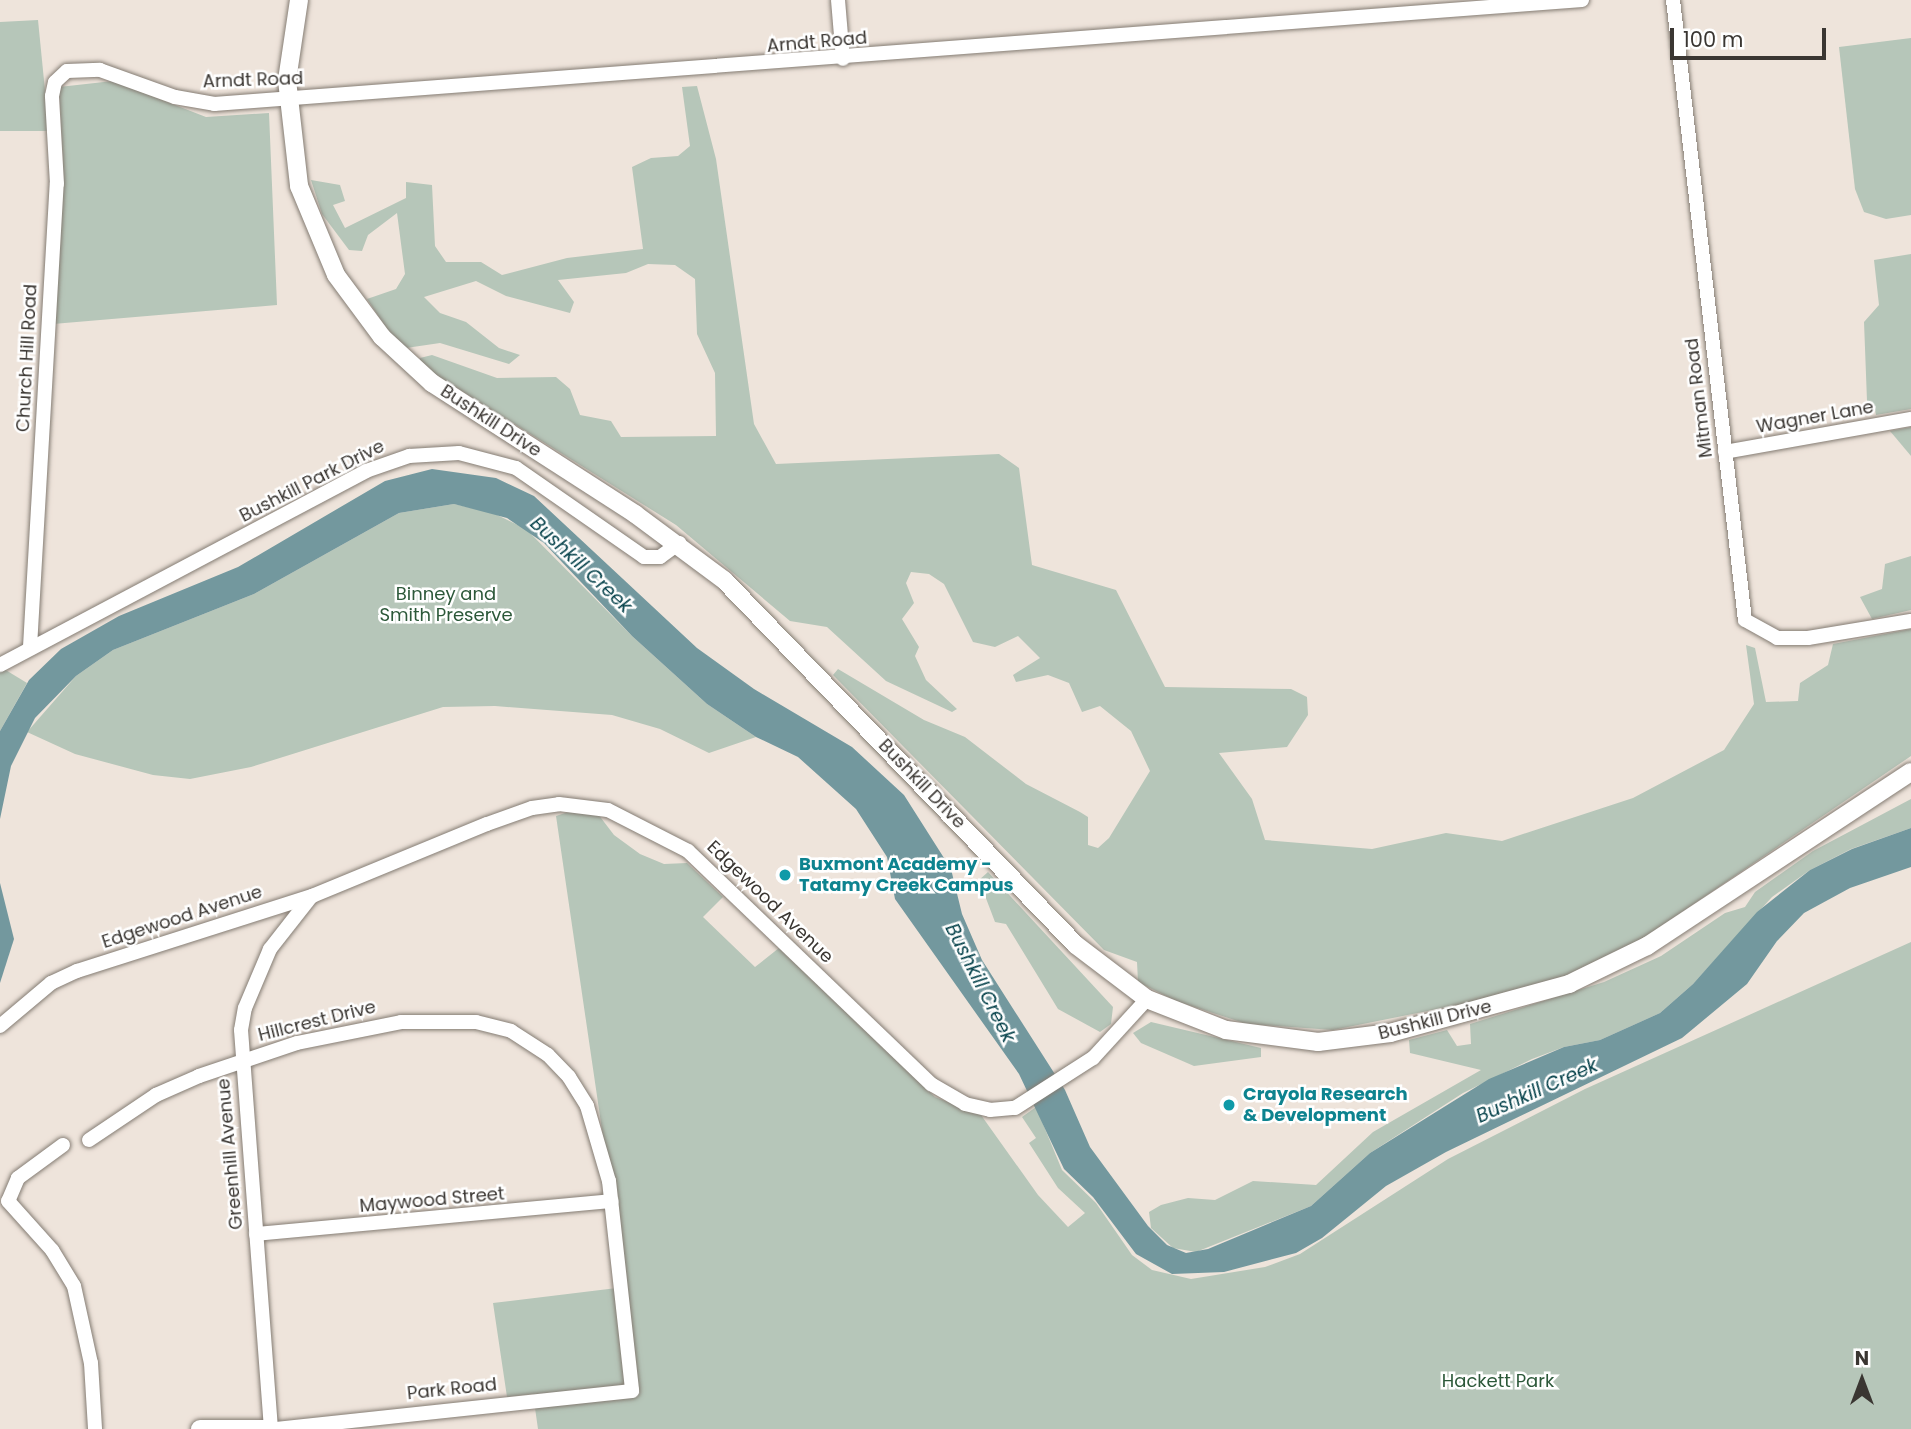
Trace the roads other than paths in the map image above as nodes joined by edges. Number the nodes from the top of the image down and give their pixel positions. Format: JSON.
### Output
{"nodes":[{"id":1,"x":299,"y":0,"type":"edge"},
{"id":2,"x":838,"y":0,"type":"edge"},
{"id":3,"x":1582,"y":0,"type":"edge"},
{"id":4,"x":1672,"y":0,"type":"edge"},
{"id":5,"x":843,"y":59,"type":"junction"},
{"id":6,"x":62,"y":74,"type":"joint"},
{"id":7,"x":288,"y":99,"type":"junction"},
{"id":8,"x":1911,"y":419,"type":"edge"},
{"id":9,"x":1725,"y":452,"type":"junction"},
{"id":10,"x":679,"y":543,"type":"junction"},
{"id":11,"x":1911,"y":621,"type":"edge"},
{"id":12,"x":30,"y":647,"type":"junction"},
{"id":13,"x":0,"y":665,"type":"edge"},
{"id":14,"x":1911,"y":772,"type":"edge"},
{"id":15,"x":312,"y":896,"type":"junction"},
{"id":16,"x":1147,"y":999,"type":"junction"},
{"id":17,"x":0,"y":1026,"type":"edge"},
{"id":18,"x":240,"y":1060,"type":"junction"},
{"id":19,"x":89,"y":1140,"type":"dead end"},
{"id":20,"x":63,"y":1145,"type":"dead end"},
{"id":21,"x":611,"y":1200,"type":"junction"},
{"id":22,"x":256,"y":1234,"type":"junction"},
{"id":23,"x":632,"y":1391,"type":"joint"},
{"id":24,"x":95,"y":1429,"type":"edge"},
{"id":25,"x":212,"y":1429,"type":"edge"},
{"id":26,"x":264,"y":1429,"type":"edge"},
{"id":27,"x":271,"y":1429,"type":"edge"},
{"id":28,"x":276,"y":1429,"type":"edge"}],
"edges":[{"from":1,"to":7,"type":"main road","name":"Bushkill Drive"},
{"from":2,"to":5,"type":"street"},
{"from":3,"to":5,"type":"street","name":"Arndt Road"},
{"from":4,"to":9,"type":"street","name":"Mitman Road"},
{"from":5,"to":7,"type":"street","name":"Arndt Road"},
{"from":6,"to":7,"type":"street","name":"Arndt Road"},
{"from":6,"to":12,"type":"street","name":"Church Hill Road"},
{"from":7,"to":10,"type":"main road","name":"Bushkill Drive"},
{"from":8,"to":9,"type":"street","name":"Wagner Lane"},
{"from":9,"to":11,"type":"street","name":"Mitman Road"},
{"from":10,"to":12,"type":"street","name":"Bushkill Park Drive"},
{"from":10,"to":16,"type":"main road","name":"Bushkill Drive"},
{"from":12,"to":13,"type":"street","name":"Bushkill Park Drive"},
{"from":14,"to":16,"type":"main road","name":"Bushkill Drive"},
{"from":15,"to":16,"type":"street","name":"Edgewood Avenue"},
{"from":15,"to":17,"type":"street","name":"Edgewood Avenue"},
{"from":15,"to":18,"type":"street","name":"Greenhill Avenue"},
{"from":18,"to":19,"type":"street","name":"Hillcrest Drive"},
{"from":18,"to":21,"type":"street","name":"Hillcrest Drive"},
{"from":18,"to":22,"type":"street","name":"Greenhill Avenue"},
{"from":20,"to":24,"type":"street"},
{"from":21,"to":22,"type":"street","name":"Maywood Street"},
{"from":21,"to":23,"type":"street","name":"Hillcrest Drive"},
{"from":22,"to":27,"type":"street","name":"Greenhill Avenue"},
{"from":23,"to":28,"type":"street","name":"Park Road"},
{"from":25,"to":26,"type":"main road"}]}
